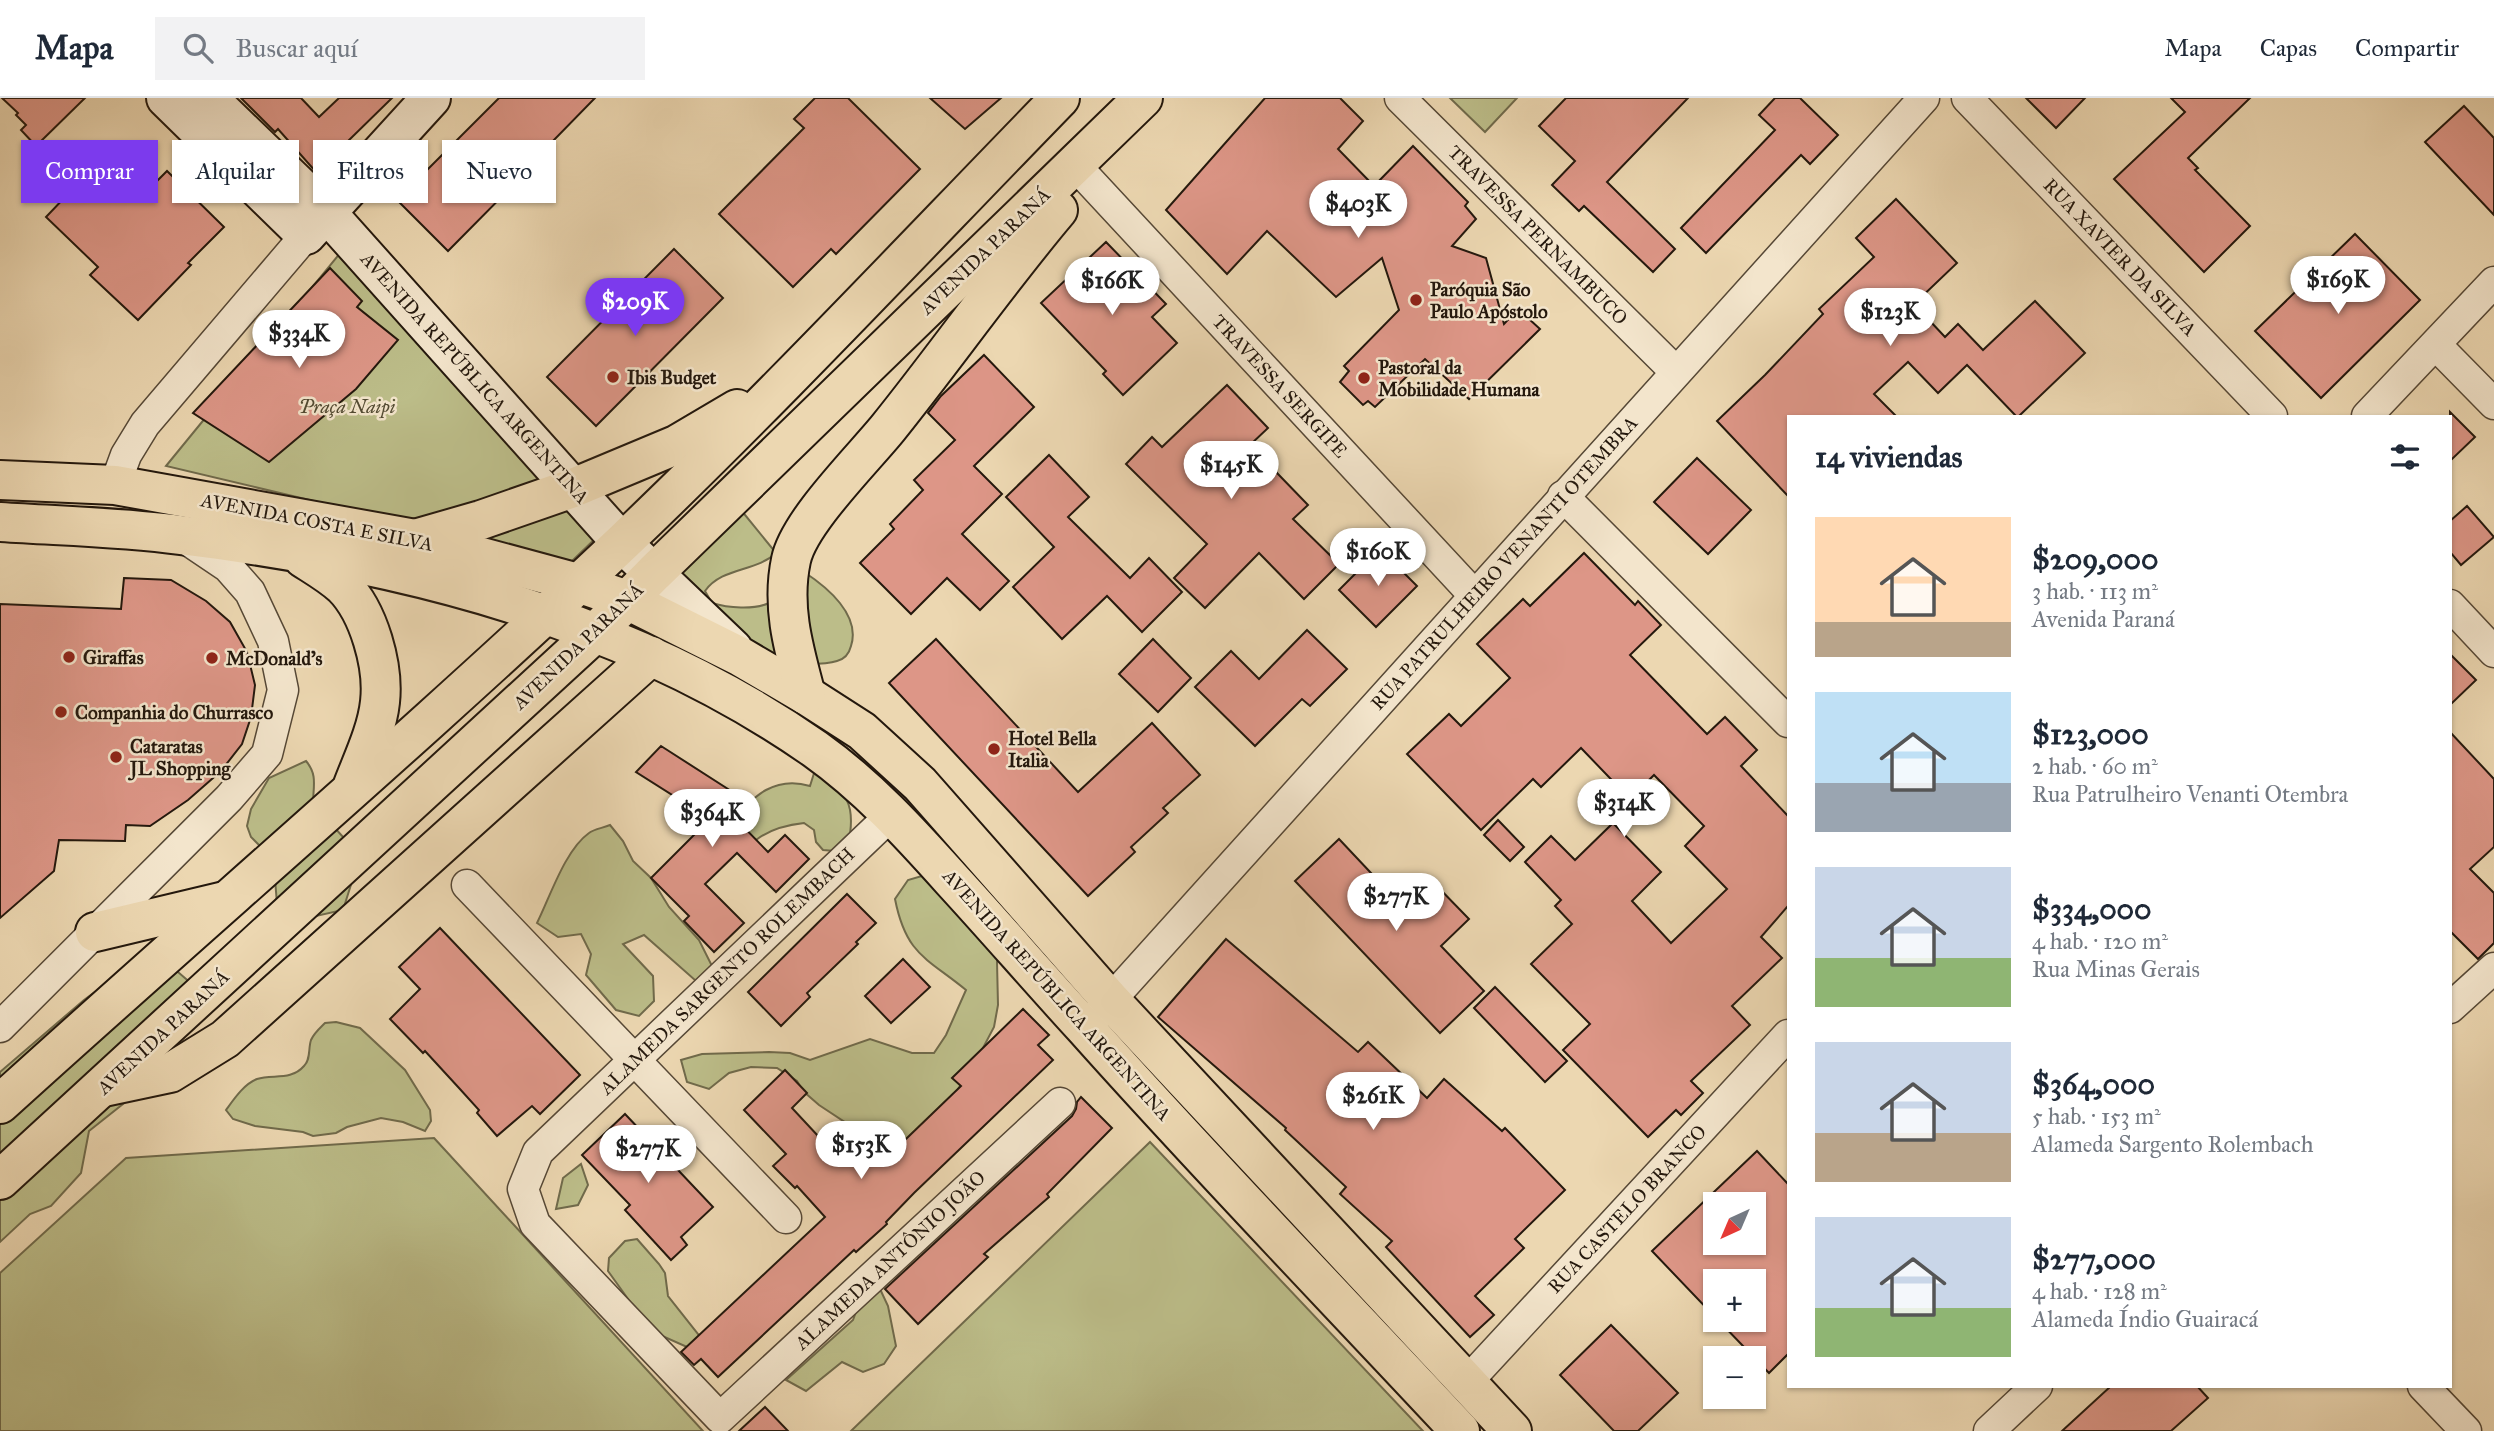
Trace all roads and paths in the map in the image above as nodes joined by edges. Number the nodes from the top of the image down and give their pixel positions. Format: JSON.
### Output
{"nodes":[{"id":1,"x":166,"y":98,"type":"edge"},
{"id":2,"x":208,"y":98,"type":"edge"},
{"id":3,"x":431,"y":98,"type":"edge"},
{"id":4,"x":1060,"y":98,"type":"edge"},
{"id":5,"x":1400,"y":98,"type":"edge"},
{"id":6,"x":1924,"y":98,"type":"edge"},
{"id":7,"x":1968,"y":98,"type":"edge"},
{"id":8,"x":1134,"y":107,"type":"edge"},
{"id":9,"x":1086,"y":177,"type":"junction"},
{"id":10,"x":316,"y":224,"type":"junction"},
{"id":11,"x":2494,"y":282,"type":"edge"},
{"id":12,"x":2436,"y":345,"type":"junction"},
{"id":13,"x":1675,"y":371,"type":"junction"},
{"id":14,"x":787,"y":380,"type":"junction"},
{"id":15,"x":2494,"y":404,"type":"edge"},
{"id":16,"x":2271,"y":415,"type":"edge"},
{"id":17,"x":2368,"y":415,"type":"edge"},
{"id":18,"x":0,"y":480,"type":"edge"},
{"id":19,"x":115,"y":485,"type":"junction"},
{"id":20,"x":573,"y":488,"type":"junction"},
{"id":21,"x":1563,"y":496,"type":"junction"},
{"id":22,"x":0,"y":522,"type":"edge"},
{"id":23,"x":178,"y":534,"type":"junction"},
{"id":24,"x":415,"y":539,"type":"junction"},
{"id":25,"x":622,"y":542,"type":"junction"},
{"id":26,"x":295,"y":553,"type":"junction"},
{"id":27,"x":654,"y":573,"type":"junction"},
{"id":28,"x":578,"y":583,"type":"junction"},
{"id":29,"x":1474,"y":595,"type":"junction"},
{"id":30,"x":627,"y":600,"type":"junction"},
{"id":31,"x":2452,"y":607,"type":"edge"},
{"id":32,"x":545,"y":614,"type":"junction"},
{"id":33,"x":595,"y":633,"type":"junction"},
{"id":34,"x":2494,"y":652,"type":"edge"},
{"id":35,"x":652,"y":656,"type":"junction"},
{"id":36,"x":741,"y":657,"type":"junction"},
{"id":37,"x":806,"y":695,"type":"junction"},
{"id":38,"x":1787,"y":721,"type":"edge"},
{"id":39,"x":351,"y":791,"type":"junction"},
{"id":40,"x":892,"y":814,"type":"junction"},
{"id":41,"x":467,"y":885,"type":"dead end"},
{"id":42,"x":230,"y":900,"type":"junction"},
{"id":43,"x":95,"y":932,"type":"junction"},
{"id":44,"x":2494,"y":968,"type":"edge"},
{"id":45,"x":2452,"y":1006,"type":"edge"},
{"id":46,"x":1098,"y":1015,"type":"junction"},
{"id":47,"x":0,"y":1027,"type":"edge"},
{"id":48,"x":1787,"y":1036,"type":"edge"},
{"id":49,"x":633,"y":1060,"type":"junction"},
{"id":50,"x":102,"y":1087,"type":"junction"},
{"id":51,"x":1060,"y":1102,"type":"dead end"},
{"id":52,"x":0,"y":1104,"type":"edge"},
{"id":53,"x":0,"y":1180,"type":"edge"},
{"id":54,"x":786,"y":1218,"type":"dead end"},
{"id":55,"x":1466,"y":1383,"type":"junction"},
{"id":56,"x":2035,"y":1388,"type":"edge"},
{"id":57,"x":2425,"y":1388,"type":"edge"},
{"id":58,"x":720,"y":1418,"type":"joint"},
{"id":59,"x":1460,"y":1431,"type":"edge"},
{"id":60,"x":1512,"y":1431,"type":"edge"},
{"id":61,"x":1989,"y":1431,"type":"edge"},
{"id":62,"x":2466,"y":1431,"type":"edge"}],
"edges":[{"from":1,"to":10,"type":"main road","name":"AVENIDA REPÚBLICA ARGENTINA"},
{"from":2,"to":10,"type":"main road","name":"AVENIDA REPÚBLICA ARGENTINA"},
{"from":3,"to":10,"type":"main road"},
{"from":4,"to":14,"type":"main road"},
{"from":5,"to":13,"type":"street","name":"TRAVESSA PERNAMBUCO"},
{"from":6,"to":13,"type":"street","name":"RUA PATRULHEIRO VENANTI OTEMBRA"},
{"from":7,"to":16,"type":"street","name":"RUA XAVIER DA SILVA"},
{"from":8,"to":9,"type":"main road"},
{"from":8,"to":27,"type":"main road","name":"AVENIDA PARANÁ"},
{"from":9,"to":29,"type":"street","name":"TRAVESSA SERGIPE"},
{"from":9,"to":37,"type":"main road"},
{"from":10,"to":19,"type":"street"},
{"from":10,"to":20,"type":"main road","name":"AVENIDA REPÚBLICA ARGENTINA"},
{"from":11,"to":12,"type":"street"},
{"from":12,"to":15,"type":"street"},
{"from":12,"to":17,"type":"street"},
{"from":13,"to":21,"type":"street","name":"RUA PATRULHEIRO VENANTI OTEMBRA"},
{"from":14,"to":20,"type":"main road"},
{"from":14,"to":25,"type":"main road"},
{"from":18,"to":19,"type":"main road","name":"AVENIDA COSTA E SILVA"},
{"from":19,"to":24,"type":"main road","name":"AVENIDA COSTA E SILVA"},
{"from":20,"to":24,"type":"main road"},
{"from":20,"to":25,"type":"main road","name":"AVENIDA REPÚBLICA ARGENTINA"},
{"from":21,"to":29,"type":"street","name":"RUA PATRULHEIRO VENANTI OTEMBRA"},
{"from":21,"to":38,"type":"street"},
{"from":22,"to":23,"type":"main road","name":"AVENIDA COSTA E SILVA"},
{"from":23,"to":26,"type":"main road","name":"AVENIDA COSTA E SILVA"},
{"from":23,"to":43,"type":"street"},
{"from":24,"to":28,"type":"main road","name":"AVENIDA COSTA E SILVA"},
{"from":25,"to":27,"type":"main road","name":"AVENIDA REPÚBLICA ARGENTINA"},
{"from":25,"to":28,"type":"main road"},
{"from":26,"to":32,"type":"main road","name":"AVENIDA COSTA E SILVA"},
{"from":26,"to":39,"type":"main road"},
{"from":27,"to":30,"type":"main road","name":"AVENIDA PARANÁ"},
{"from":27,"to":36,"type":"main road","name":"AVENIDA REPÚBLICA ARGENTINA"},
{"from":28,"to":30,"type":"main road","name":"AVENIDA COSTA E SILVA"},
{"from":28,"to":32,"type":"main road"},
{"from":29,"to":46,"type":"street","name":"RUA PATRULHEIRO VENANTI OTEMBRA"},
{"from":30,"to":33,"type":"main road","name":"AVENIDA PARANÁ"},
{"from":30,"to":36,"type":"main road","name":"AVENIDA REPÚBLICA ARGENTINA"},
{"from":31,"to":34,"type":"street"},
{"from":32,"to":33,"type":"main road","name":"AVENIDA COSTA E SILVA"},
{"from":32,"to":39,"type":"main road"},
{"from":33,"to":35,"type":"main road","name":"AVENIDA REPÚBLICA ARGENTINA"},
{"from":33,"to":50,"type":"main road","name":"AVENIDA PARANÁ"},
{"from":35,"to":40,"type":"main road","name":"AVENIDA REPÚBLICA ARGENTINA"},
{"from":35,"to":50,"type":"main road"},
{"from":36,"to":37,"type":"main road","name":"AVENIDA REPÚBLICA ARGENTINA"},
{"from":37,"to":46,"type":"main road","name":"AVENIDA REPÚBLICA ARGENTINA"},
{"from":39,"to":42,"type":"main road"},
{"from":40,"to":46,"type":"main road","name":"AVENIDA REPÚBLICA ARGENTINA"},
{"from":40,"to":49,"type":"street","name":"ALAMEDA SARGENTO ROLEMBACH"},
{"from":41,"to":49,"type":"street"},
{"from":42,"to":43,"type":"main road"},
{"from":42,"to":52,"type":"main road"},
{"from":43,"to":47,"type":"street"},
{"from":44,"to":45,"type":"street"},
{"from":46,"to":55,"type":"main road","name":"AVENIDA REPÚBLICA ARGENTINA"},
{"from":46,"to":59,"type":"main road","name":"AVENIDA REPÚBLICA ARGENTINA"},
{"from":48,"to":55,"type":"street","name":"RUA CASTELO BRANCO"},
{"from":49,"to":54,"type":"street"},
{"from":49,"to":58,"type":"street","name":"ALAMEDA SARGENTO ROLEMBACH"},
{"from":50,"to":53,"type":"main road","name":"AVENIDA PARANÁ"},
{"from":51,"to":58,"type":"street","name":"ALAMEDA ANTÔNIO JOÃO"},
{"from":55,"to":60,"type":"main road","name":"AVENIDA REPÚBLICA ARGENTINA"},
{"from":56,"to":61,"type":"street"},
{"from":57,"to":62,"type":"street"}]}
